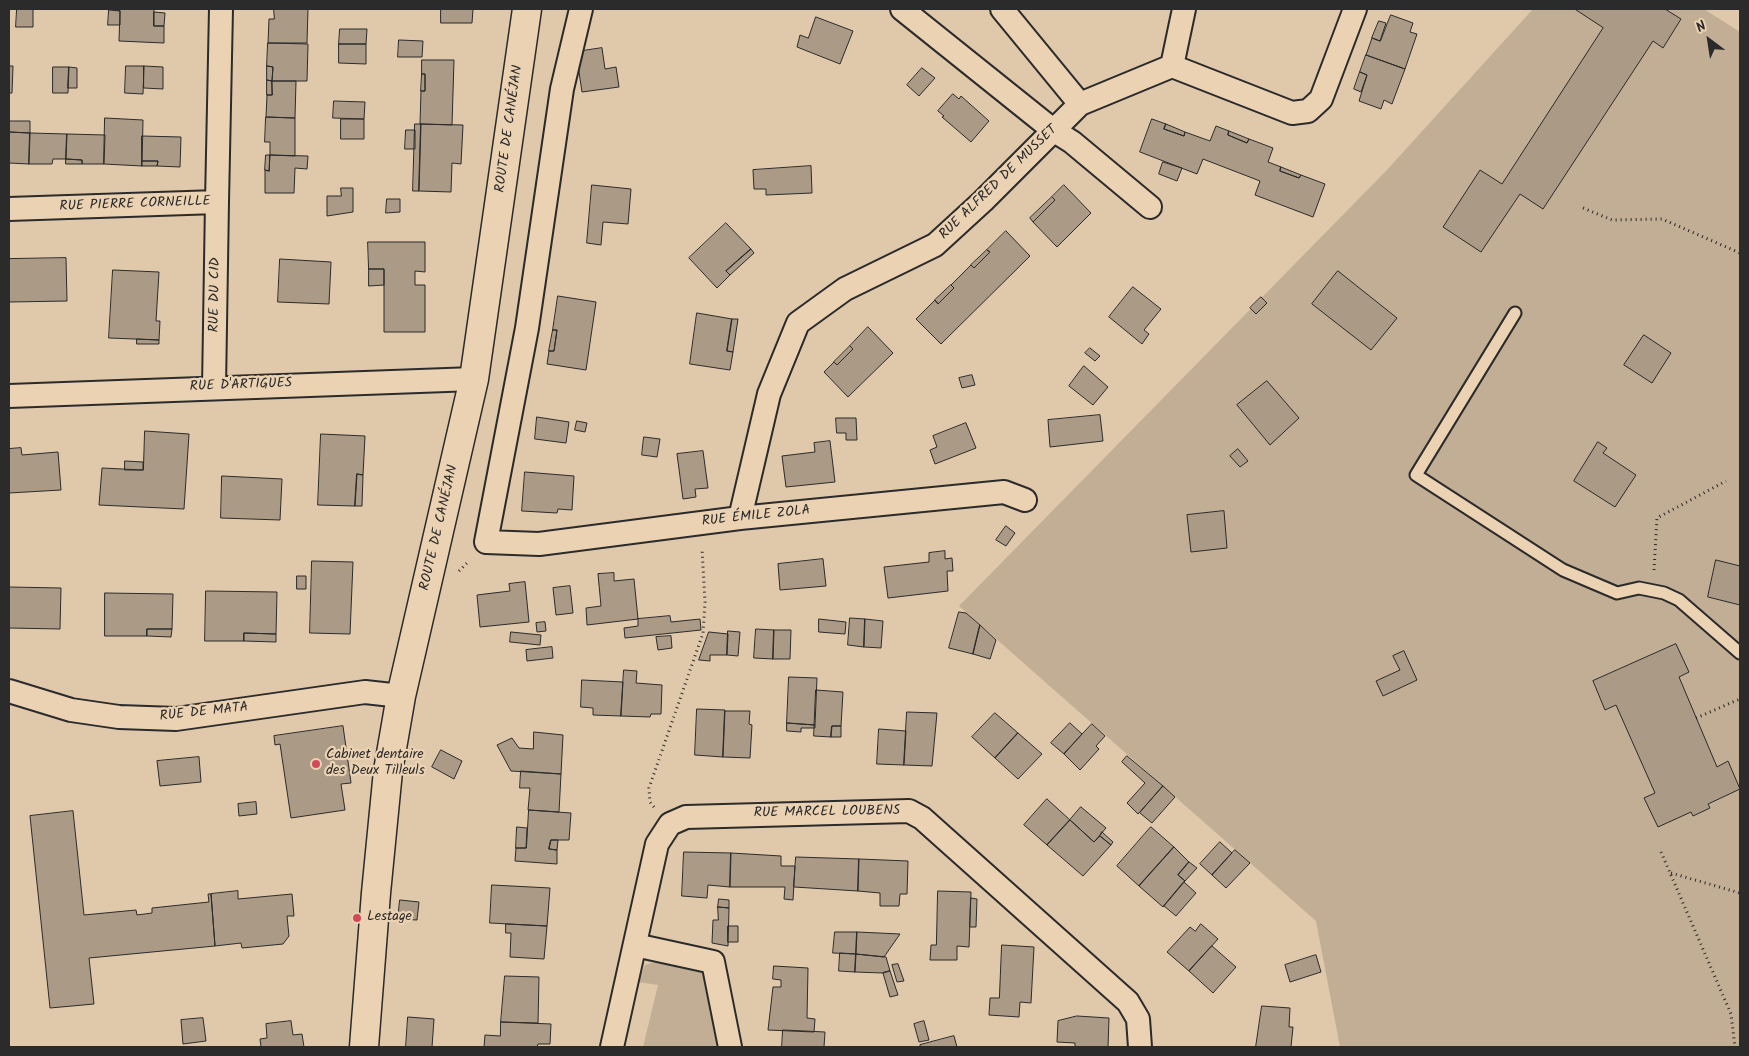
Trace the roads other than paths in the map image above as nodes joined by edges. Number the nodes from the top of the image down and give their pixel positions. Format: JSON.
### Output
{"nodes":[{"id":1,"x":221,"y":9,"type":"edge"},
{"id":2,"x":527,"y":9,"type":"edge"},
{"id":3,"x":581,"y":9,"type":"edge"},
{"id":4,"x":902,"y":9,"type":"edge"},
{"id":5,"x":1002,"y":9,"type":"edge"},
{"id":6,"x":1184,"y":9,"type":"edge"},
{"id":7,"x":1355,"y":9,"type":"edge"},
{"id":8,"x":1172,"y":66,"type":"junction"},
{"id":9,"x":1080,"y":104,"type":"junction"},
{"id":10,"x":1053,"y":130,"type":"junction"},
{"id":11,"x":217,"y":202,"type":"junction"},
{"id":12,"x":1150,"y":207,"type":"dead end"},
{"id":13,"x":9,"y":209,"type":"edge"},
{"id":14,"x":1514,"y":313,"type":"dead end"},
{"id":15,"x":474,"y":379,"type":"junction"},
{"id":16,"x":214,"y":387,"type":"junction"},
{"id":17,"x":9,"y":396,"type":"edge"},
{"id":18,"x":1025,"y":500,"type":"dead end"},
{"id":19,"x":740,"y":518,"type":"junction"},
{"id":20,"x":1740,"y":653,"type":"edge"},
{"id":21,"x":9,"y":691,"type":"edge"},
{"id":22,"x":401,"y":696,"type":"junction"},
{"id":23,"x":635,"y":945,"type":"junction"},
{"id":24,"x":364,"y":1047,"type":"edge"},
{"id":25,"x":612,"y":1047,"type":"edge"},
{"id":26,"x":730,"y":1047,"type":"edge"},
{"id":27,"x":1140,"y":1047,"type":"edge"}],
"edges":[{"from":1,"to":11,"type":"street","name":"RUE PIERRE CORNEILLE"},
{"from":2,"to":15,"type":"street","name":"ROUTE DE CANÉJAN"},
{"from":3,"to":19,"type":"street","name":"RUE ÉMILE ZOLA"},
{"from":4,"to":10,"type":"street"},
{"from":5,"to":9,"type":"street"},
{"from":6,"to":8,"type":"street"},
{"from":7,"to":8,"type":"street"},
{"from":8,"to":9,"type":"street","name":"RUE ALFRED DE MUSSET"},
{"from":9,"to":10,"type":"street","name":"RUE ALFRED DE MUSSET"},
{"from":10,"to":12,"type":"street"},
{"from":10,"to":19,"type":"street","name":"RUE ALFRED DE MUSSET"},
{"from":11,"to":13,"type":"street","name":"RUE PIERRE CORNEILLE"},
{"from":11,"to":16,"type":"street","name":"RUE DU CID"},
{"from":14,"to":20,"type":"lane"},
{"from":15,"to":16,"type":"street","name":"RUE D'ARTIGUES"},
{"from":15,"to":22,"type":"street","name":"ROUTE DE CANÉJAN"},
{"from":16,"to":17,"type":"street","name":"RUE D'ARTIGUES"},
{"from":18,"to":19,"type":"street","name":"RUE ÉMILE ZOLA"},
{"from":21,"to":22,"type":"street","name":"RUE DE MATA"},
{"from":22,"to":24,"type":"street","name":"ROUTE DE CANÉJAN"},
{"from":23,"to":25,"type":"street","name":"RUE MARCEL LOUBENS"},
{"from":23,"to":26,"type":"street"},
{"from":23,"to":27,"type":"street","name":"RUE MARCEL LOUBENS"}]}
